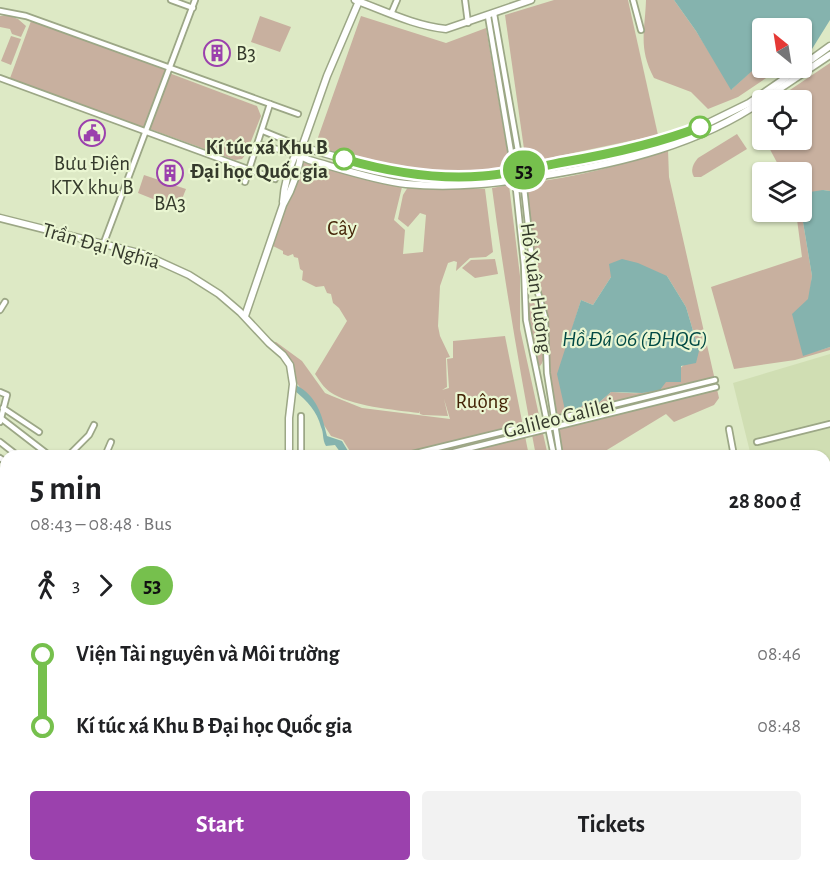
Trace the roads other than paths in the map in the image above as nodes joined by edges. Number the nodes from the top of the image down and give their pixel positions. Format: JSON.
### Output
{"nodes":[{"id":1,"x":171,"y":0,"type":"edge"},
{"id":2,"x":195,"y":0,"type":"edge"},
{"id":3,"x":397,"y":0,"type":"edge"},
{"id":4,"x":465,"y":0,"type":"edge"},
{"id":5,"x":531,"y":0,"type":"edge"},
{"id":6,"x":633,"y":0,"type":"edge"},
{"id":7,"x":357,"y":1,"type":"edge"},
{"id":8,"x":193,"y":8,"type":"junction"},
{"id":9,"x":0,"y":11,"type":"edge"},
{"id":10,"x":391,"y":14,"type":"junction"},
{"id":11,"x":491,"y":15,"type":"junction"},
{"id":12,"x":468,"y":23,"type":"junction"},
{"id":13,"x":641,"y":30,"type":"dead end"},
{"id":14,"x":830,"y":45,"type":"edge"},
{"id":15,"x":830,"y":55,"type":"edge"},
{"id":16,"x":812,"y":58,"type":"edge"},
{"id":17,"x":170,"y":68,"type":"junction"},
{"id":18,"x":0,"y":78,"type":"edge"},
{"id":19,"x":784,"y":78,"type":"edge"},
{"id":20,"x":779,"y":90,"type":"edge"},
{"id":21,"x":270,"y":104,"type":"junction"},
{"id":22,"x":752,"y":107,"type":"edge"},
{"id":23,"x":298,"y":114,"type":"dead end"},
{"id":24,"x":263,"y":131,"type":"junction"},
{"id":25,"x":145,"y":132,"type":"junction"},
{"id":26,"x":668,"y":143,"type":"junction"},
{"id":27,"x":258,"y":144,"type":"junction"},
{"id":28,"x":302,"y":147,"type":"junction"},
{"id":29,"x":298,"y":155,"type":"junction"},
{"id":30,"x":249,"y":170,"type":"junction"},
{"id":31,"x":517,"y":170,"type":"junction"},
{"id":32,"x":487,"y":176,"type":"junction"},
{"id":33,"x":275,"y":179,"type":"dead end"},
{"id":34,"x":522,"y":179,"type":"junction"},
{"id":35,"x":515,"y":180,"type":"junction"},
{"id":36,"x":245,"y":182,"type":"dead end"},
{"id":37,"x":488,"y":184,"type":"junction"},
{"id":38,"x":0,"y":218,"type":"edge"},
{"id":39,"x":103,"y":244,"type":"junction"},
{"id":40,"x":537,"y":292,"type":"junction"},
{"id":41,"x":525,"y":293,"type":"junction"},
{"id":42,"x":5,"y":302,"type":"dead end"},
{"id":43,"x":0,"y":310,"type":"edge"},
{"id":44,"x":245,"y":316,"type":"junction"},
{"id":45,"x":547,"y":373,"type":"junction"},
{"id":46,"x":536,"y":374,"type":"junction"},
{"id":47,"x":715,"y":380,"type":"dead end"},
{"id":48,"x":716,"y":387,"type":"dead end"},
{"id":49,"x":0,"y":392,"type":"edge"},
{"id":50,"x":3,"y":408,"type":"junction"},
{"id":51,"x":302,"y":416,"type":"dead end"},
{"id":52,"x":554,"y":419,"type":"junction"},
{"id":53,"x":1,"y":420,"type":"edge"},
{"id":54,"x":546,"y":421,"type":"junction"},
{"id":55,"x":830,"y":424,"type":"edge"},
{"id":56,"x":94,"y":425,"type":"dead end"},
{"id":57,"x":555,"y":428,"type":"junction"},
{"id":58,"x":548,"y":429,"type":"junction"},
{"id":59,"x":729,"y":429,"type":"dead end"},
{"id":60,"x":39,"y":432,"type":"dead end"},
{"id":61,"x":111,"y":442,"type":"dead end"},
{"id":62,"x":757,"y":442,"type":"dead end"},
{"id":63,"x":42,"y":450,"type":"edge"},
{"id":64,"x":74,"y":450,"type":"edge"},
{"id":65,"x":108,"y":450,"type":"edge"},
{"id":66,"x":289,"y":450,"type":"edge"},
{"id":67,"x":301,"y":450,"type":"edge"},
{"id":68,"x":428,"y":450,"type":"edge"},
{"id":69,"x":462,"y":450,"type":"edge"},
{"id":70,"x":553,"y":450,"type":"edge"},
{"id":71,"x":559,"y":450,"type":"edge"},
{"id":72,"x":733,"y":450,"type":"edge"}],
"edges":[{"from":1,"to":8,"type":"street"},
{"from":2,"to":8,"type":"street"},
{"from":3,"to":10,"type":"street"},
{"from":4,"to":12,"type":"street"},
{"from":5,"to":11,"type":"street"},
{"from":6,"to":13,"type":"street"},
{"from":7,"to":10,"type":"street"},
{"from":7,"to":28,"type":"street"},
{"from":8,"to":17,"type":"street"},
{"from":9,"to":17,"type":"street"},
{"from":10,"to":12,"type":"street"},
{"from":11,"to":12,"type":"street"},
{"from":11,"to":31,"type":"street","name":"Hồ Xuân Hương"},
{"from":14,"to":16,"type":"street"},
{"from":15,"to":20,"type":"street"},
{"from":17,"to":21,"type":"street"},
{"from":17,"to":25,"type":"street"},
{"from":18,"to":25,"type":"street"},
{"from":19,"to":26,"type":"street"},
{"from":21,"to":23,"type":"street"},
{"from":21,"to":24,"type":"street"},
{"from":22,"to":26,"type":"street"},
{"from":24,"to":27,"type":"street"},
{"from":24,"to":28,"type":"street"},
{"from":25,"to":30,"type":"street"},
{"from":25,"to":39,"type":"street"},
{"from":26,"to":31,"type":"street"},
{"from":26,"to":34,"type":"street"},
{"from":27,"to":29,"type":"street"},
{"from":27,"to":30,"type":"street"},
{"from":28,"to":29,"type":"street"},
{"from":28,"to":32,"type":"street"},
{"from":29,"to":37,"type":"street"},
{"from":29,"to":44,"type":"street"},
{"from":30,"to":33,"type":"street"},
{"from":30,"to":36,"type":"street"},
{"from":31,"to":32,"type":"street"},
{"from":31,"to":34,"type":"street","name":"Hồ Xuân Hương"},
{"from":31,"to":35,"type":"street","name":"Hồ Xuân Hương"},
{"from":32,"to":37,"type":"street"},
{"from":34,"to":35,"type":"street"},
{"from":34,"to":40,"type":"street","name":"Hồ Xuân Hương"},
{"from":35,"to":37,"type":"street"},
{"from":35,"to":41,"type":"street","name":"Hồ Xuân Hương"},
{"from":38,"to":39,"type":"street","name":"Trần Đại Nghĩa"},
{"from":39,"to":44,"type":"street","name":"Trần Đại Nghĩa"},
{"from":40,"to":41,"type":"street"},
{"from":40,"to":45,"type":"street","name":"Hồ Xuân Hương"},
{"from":41,"to":46,"type":"street","name":"Hồ Xuân Hương"},
{"from":42,"to":43,"type":"street"},
{"from":44,"to":66,"type":"street","name":"Trần Đại Nghĩa"},
{"from":45,"to":46,"type":"street"},
{"from":45,"to":52,"type":"street","name":"Hồ Xuân Hương"},
{"from":46,"to":54,"type":"street","name":"Hồ Xuân Hương"},
{"from":47,"to":52,"type":"street","name":"Galileo Galilei"},
{"from":48,"to":57,"type":"street","name":"Galileo Galilei"},
{"from":49,"to":50,"type":"street"},
{"from":50,"to":53,"type":"street"},
{"from":50,"to":60,"type":"street"},
{"from":51,"to":67,"type":"street"},
{"from":52,"to":54,"type":"street","name":"Galileo Galilei"},
{"from":52,"to":57,"type":"street","name":"Hồ Xuân Hương"},
{"from":53,"to":63,"type":"street"},
{"from":54,"to":58,"type":"street","name":"Hồ Xuân Hương"},
{"from":54,"to":68,"type":"street","name":"Galileo Galilei"},
{"from":55,"to":62,"type":"street"},
{"from":56,"to":64,"type":"street"},
{"from":57,"to":58,"type":"street","name":"Galileo Galilei"},
{"from":57,"to":71,"type":"street","name":"Hồ Xuân Hương"},
{"from":58,"to":69,"type":"street","name":"Galileo Galilei"},
{"from":58,"to":70,"type":"street","name":"Hồ Xuân Hương"},
{"from":59,"to":72,"type":"street"},
{"from":61,"to":65,"type":"street"}]}
